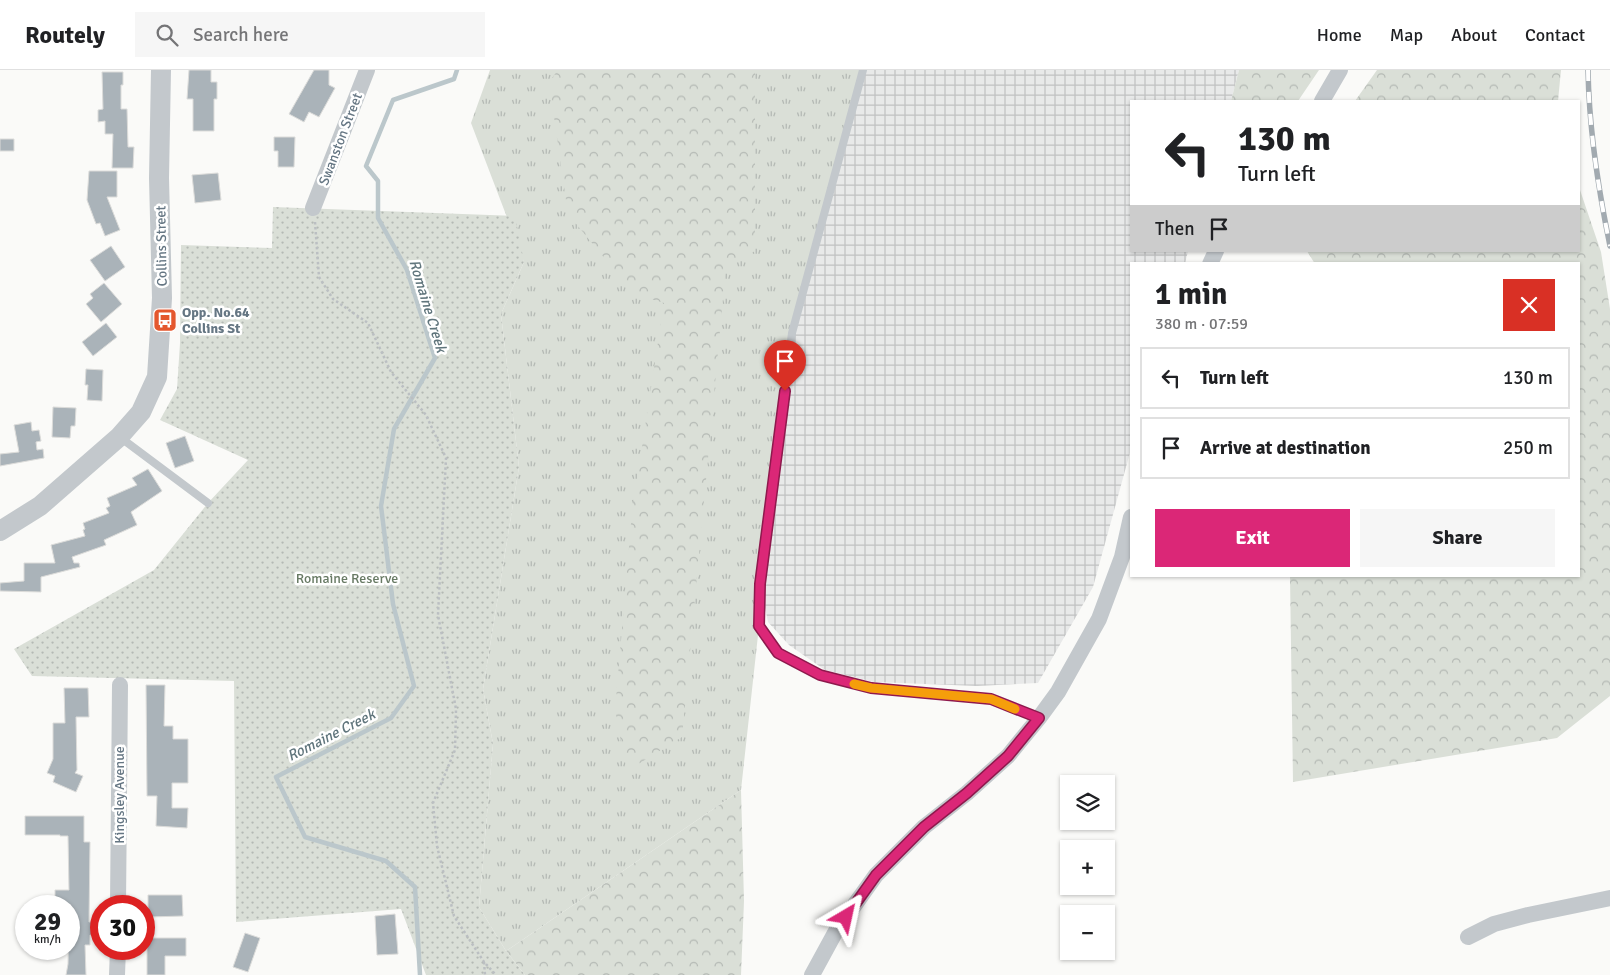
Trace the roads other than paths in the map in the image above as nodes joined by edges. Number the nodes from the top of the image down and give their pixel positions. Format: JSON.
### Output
{"nodes":[{"id":1,"x":161,"y":70,"type":"edge"},
{"id":2,"x":367,"y":70,"type":"edge"},
{"id":3,"x":863,"y":70,"type":"edge"},
{"id":4,"x":1340,"y":70,"type":"edge"},
{"id":5,"x":1323,"y":100,"type":"edge"},
{"id":6,"x":313,"y":208,"type":"road end"},
{"id":7,"x":119,"y":437,"type":"junction"},
{"id":8,"x":208,"y":503,"type":"dead end"},
{"id":9,"x":1130,"y":521,"type":"edge"},
{"id":10,"x":0,"y":531,"type":"edge"},
{"id":11,"x":120,"y":685,"type":"dead end"},
{"id":12,"x":1039,"y":718,"type":"junction"},
{"id":13,"x":118,"y":895,"type":"edge"},
{"id":14,"x":1610,"y":898,"type":"edge"},
{"id":15,"x":1468,"y":936,"type":"dead end"},
{"id":16,"x":118,"y":960,"type":"edge"},
{"id":17,"x":117,"y":975,"type":"edge"},
{"id":18,"x":812,"y":975,"type":"edge"}],
"edges":[{"from":1,"to":7,"type":"street","name":"Collins Street"},
{"from":2,"to":6,"type":"street","name":"Swanston Street"},
{"from":3,"to":12,"type":"lane"},
{"from":4,"to":5,"type":"street"},
{"from":7,"to":8,"type":"lane"},
{"from":7,"to":10,"type":"street","name":"Collins Street"},
{"from":9,"to":12,"type":"street"},
{"from":11,"to":13,"type":"street","name":"Kingsley Avenue"},
{"from":12,"to":18,"type":"street"},
{"from":14,"to":15,"type":"street"},
{"from":16,"to":17,"type":"street"}]}
